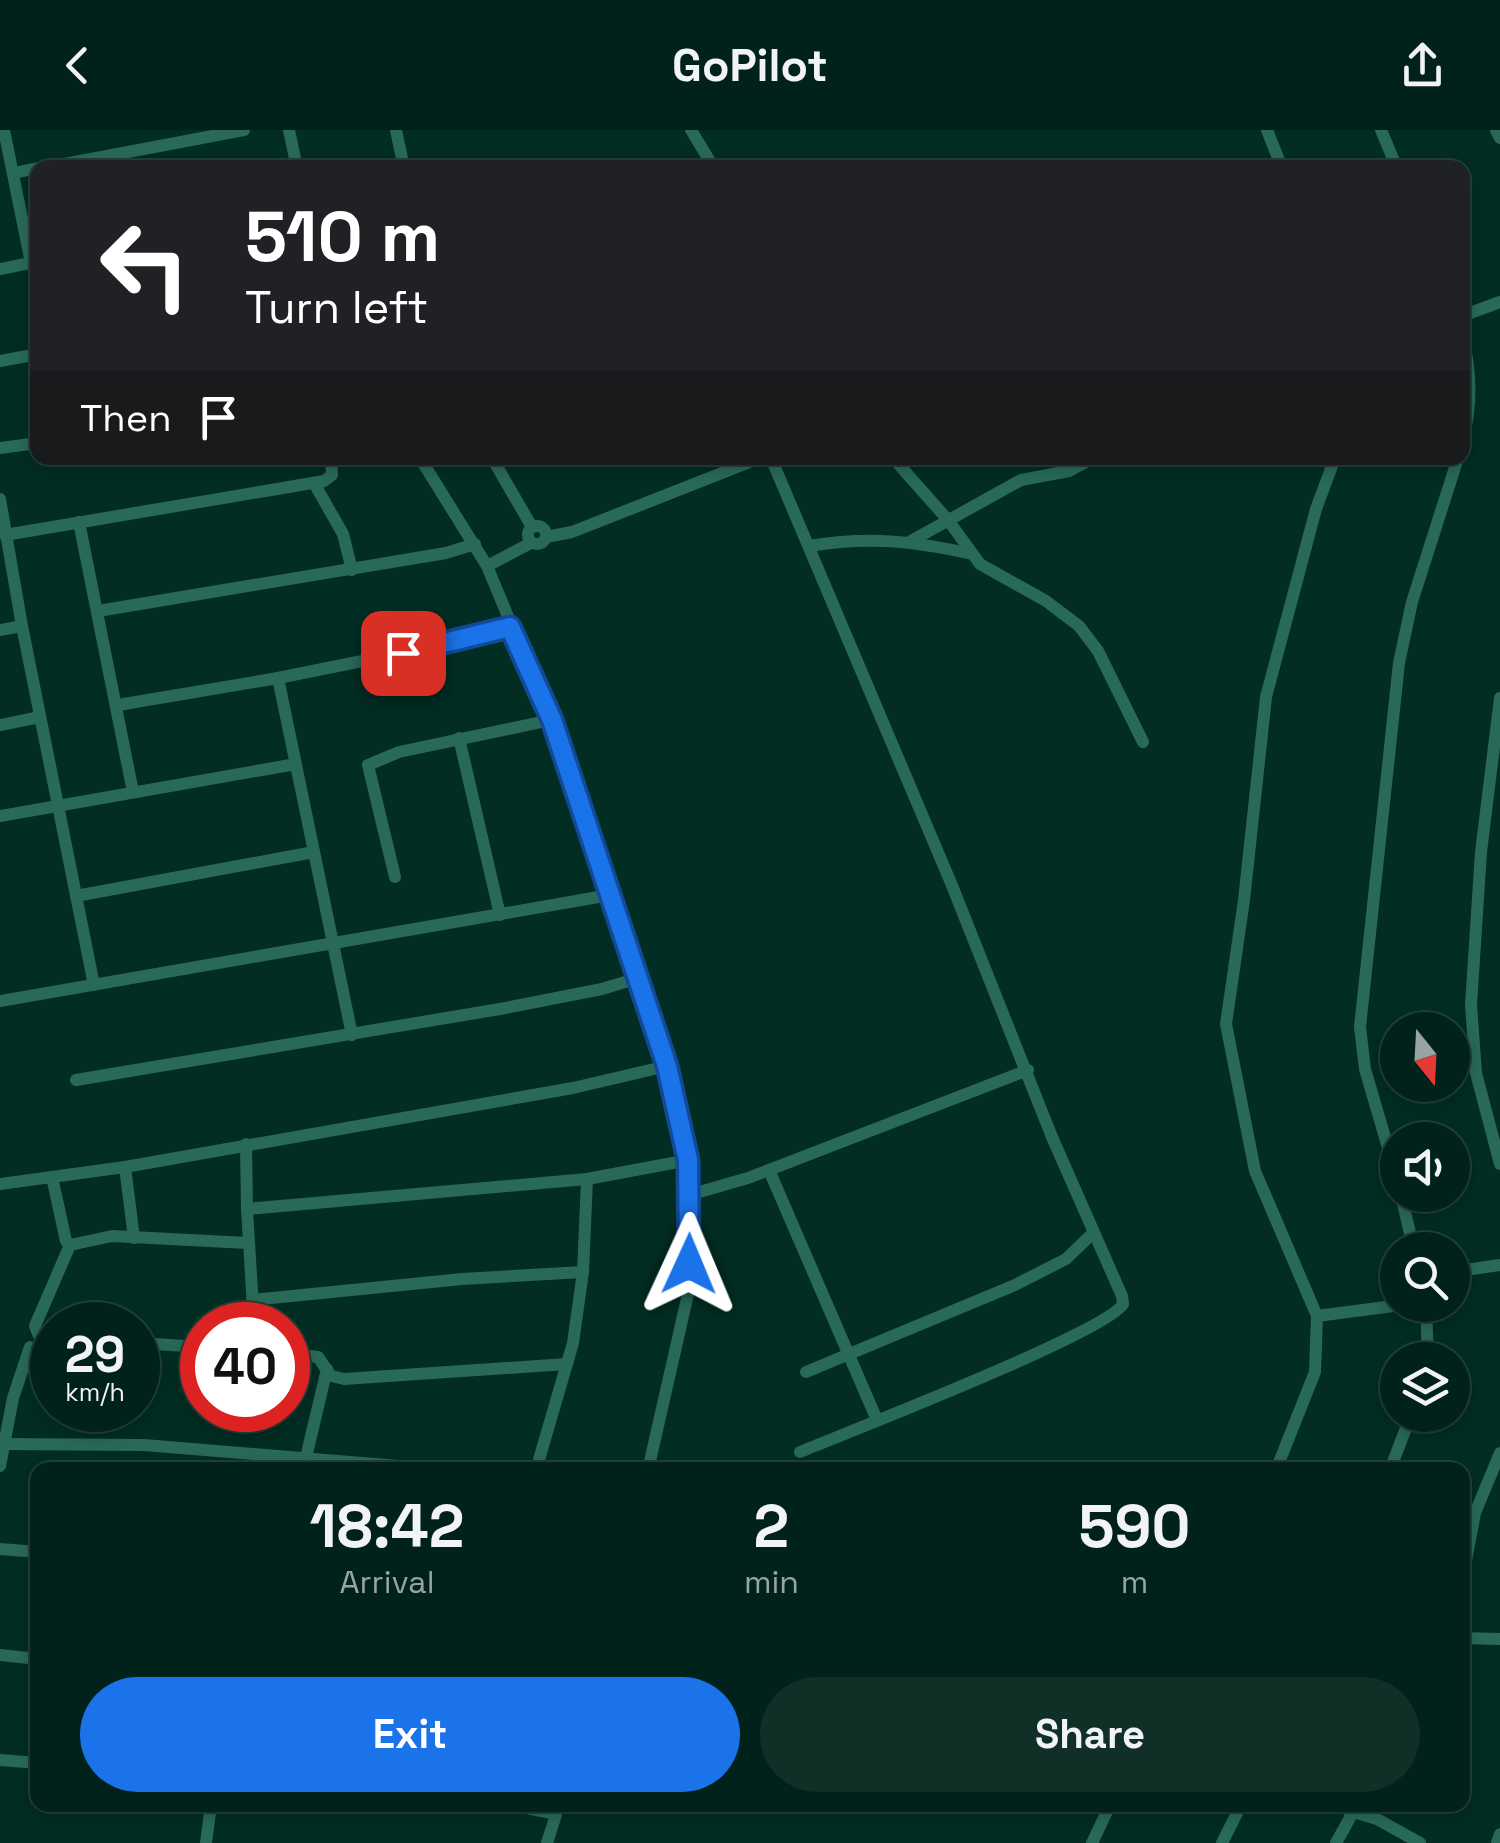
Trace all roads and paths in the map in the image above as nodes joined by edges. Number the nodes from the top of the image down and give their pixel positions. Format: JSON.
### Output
{"nodes":[{"id":1,"x":4,"y":130,"type":"edge"},
{"id":2,"x":244,"y":130,"type":"edge"},
{"id":3,"x":288,"y":130,"type":"edge"},
{"id":4,"x":396,"y":130,"type":"edge"},
{"id":5,"x":691,"y":130,"type":"edge"},
{"id":6,"x":1267,"y":130,"type":"edge"},
{"id":7,"x":1381,"y":130,"type":"edge"},
{"id":8,"x":1496,"y":130,"type":"edge"},
{"id":9,"x":1500,"y":138,"type":"edge"},
{"id":10,"x":83,"y":160,"type":"edge"},
{"id":11,"x":296,"y":160,"type":"edge"},
{"id":12,"x":402,"y":160,"type":"edge"},
{"id":13,"x":709,"y":160,"type":"edge"},
{"id":14,"x":1279,"y":160,"type":"edge"},
{"id":15,"x":1394,"y":160,"type":"edge"},
{"id":16,"x":30,"y":170,"type":"edge"},
{"id":17,"x":14,"y":173,"type":"junction"},
{"id":18,"x":30,"y":244,"type":"edge"},
{"id":19,"x":30,"y":263,"type":"edge"},
{"id":20,"x":0,"y":269,"type":"edge"},
{"id":21,"x":1500,"y":302,"type":"edge"},
{"id":22,"x":1470,"y":313,"type":"edge"},
{"id":23,"x":30,"y":356,"type":"edge"},
{"id":24,"x":0,"y":362,"type":"edge"},
{"id":25,"x":1470,"y":377,"type":"edge"},
{"id":26,"x":1470,"y":416,"type":"edge"},
{"id":27,"x":30,"y":444,"type":"edge"},
{"id":28,"x":0,"y":448,"type":"edge"},
{"id":29,"x":332,"y":465,"type":"edge"},
{"id":30,"x":424,"y":465,"type":"edge"},
{"id":31,"x":496,"y":465,"type":"edge"},
{"id":32,"x":742,"y":465,"type":"edge"},
{"id":33,"x":773,"y":465,"type":"edge"},
{"id":34,"x":900,"y":465,"type":"edge"},
{"id":35,"x":1080,"y":465,"type":"edge"},
{"id":36,"x":1333,"y":465,"type":"edge"},
{"id":37,"x":1456,"y":465,"type":"edge"},
{"id":38,"x":314,"y":483,"type":"junction"},
{"id":39,"x":0,"y":499,"type":"edge"},
{"id":40,"x":948,"y":520,"type":"junction"},
{"id":41,"x":79,"y":522,"type":"junction"},
{"id":42,"x":532,"y":527,"type":"junction"},
{"id":43,"x":5,"y":535,"type":"junction"},
{"id":44,"x":546,"y":537,"type":"junction"},
{"id":45,"x":910,"y":541,"type":"junction"},
{"id":46,"x":531,"y":543,"type":"junction"},
{"id":47,"x":475,"y":544,"type":"junction"},
{"id":48,"x":809,"y":546,"type":"junction"},
{"id":49,"x":972,"y":554,"type":"junction"},
{"id":50,"x":488,"y":566,"type":"junction"},
{"id":51,"x":352,"y":570,"type":"junction"},
{"id":52,"x":98,"y":611,"type":"junction"},
{"id":53,"x":22,"y":626,"type":"junction"},
{"id":54,"x":510,"y":627,"type":"junction"},
{"id":55,"x":0,"y":630,"type":"edge"},
{"id":56,"x":278,"y":678,"type":"junction"},
{"id":57,"x":1500,"y":700,"type":"edge"},
{"id":58,"x":118,"y":705,"type":"junction"},
{"id":59,"x":40,"y":716,"type":"junction"},
{"id":60,"x":552,"y":720,"type":"junction"},
{"id":61,"x":0,"y":725,"type":"edge"},
{"id":62,"x":458,"y":738,"type":"junction"},
{"id":63,"x":1143,"y":742,"type":"dead end"},
{"id":64,"x":296,"y":764,"type":"junction"},
{"id":65,"x":134,"y":792,"type":"junction"},
{"id":66,"x":58,"y":805,"type":"junction"},
{"id":67,"x":0,"y":816,"type":"edge"},
{"id":68,"x":314,"y":852,"type":"junction"},
{"id":69,"x":396,"y":877,"type":"dead end"},
{"id":70,"x":610,"y":895,"type":"junction"},
{"id":71,"x":76,"y":896,"type":"junction"},
{"id":72,"x":500,"y":916,"type":"junction"},
{"id":73,"x":334,"y":942,"type":"junction"},
{"id":74,"x":638,"y":978,"type":"junction"},
{"id":75,"x":94,"y":985,"type":"junction"},
{"id":76,"x":0,"y":1001,"type":"edge"},
{"id":77,"x":352,"y":1035,"type":"junction"},
{"id":78,"x":667,"y":1066,"type":"junction"},
{"id":79,"x":1028,"y":1070,"type":"junction"},
{"id":80,"x":76,"y":1080,"type":"dead end"},
{"id":81,"x":1380,"y":1122,"type":"edge"},
{"id":82,"x":246,"y":1144,"type":"junction"},
{"id":83,"x":1499,"y":1155,"type":"edge"},
{"id":84,"x":688,"y":1160,"type":"junction"},
{"id":85,"x":125,"y":1167,"type":"junction"},
{"id":86,"x":768,"y":1170,"type":"junction"},
{"id":87,"x":52,"y":1177,"type":"junction"},
{"id":88,"x":587,"y":1179,"type":"junction"},
{"id":89,"x":0,"y":1184,"type":"edge"},
{"id":90,"x":689,"y":1195,"type":"junction"},
{"id":91,"x":247,"y":1208,"type":"junction"},
{"id":92,"x":1094,"y":1233,"type":"junction"},
{"id":93,"x":134,"y":1238,"type":"junction"},
{"id":94,"x":248,"y":1243,"type":"junction"},
{"id":95,"x":70,"y":1245,"type":"junction"},
{"id":96,"x":1500,"y":1266,"type":"edge"},
{"id":97,"x":1470,"y":1270,"type":"edge"},
{"id":98,"x":583,"y":1272,"type":"junction"},
{"id":99,"x":252,"y":1300,"type":"joint"},
{"id":100,"x":45,"y":1302,"type":"edge"},
{"id":101,"x":1380,"y":1308,"type":"edge"},
{"id":102,"x":1317,"y":1316,"type":"junction"},
{"id":103,"x":30,"y":1347,"type":"dead end"},
{"id":104,"x":849,"y":1354,"type":"junction"},
{"id":105,"x":310,"y":1356,"type":"edge"},
{"id":106,"x":567,"y":1364,"type":"junction"},
{"id":107,"x":327,"y":1369,"type":"junction"},
{"id":108,"x":806,"y":1372,"type":"dead end"},
{"id":109,"x":876,"y":1420,"type":"junction"},
{"id":110,"x":1405,"y":1432,"type":"edge"},
{"id":111,"x":2,"y":1444,"type":"edge"},
{"id":112,"x":800,"y":1452,"type":"dead end"},
{"id":113,"x":1500,"y":1453,"type":"edge"},
{"id":114,"x":280,"y":1462,"type":"edge"},
{"id":115,"x":305,"y":1462,"type":"edge"},
{"id":116,"x":538,"y":1462,"type":"edge"},
{"id":117,"x":650,"y":1462,"type":"edge"},
{"id":118,"x":1279,"y":1462,"type":"edge"},
{"id":119,"x":1393,"y":1462,"type":"edge"},
{"id":120,"x":0,"y":1466,"type":"edge"},
{"id":121,"x":1470,"y":1539,"type":"edge"},
{"id":122,"x":0,"y":1549,"type":"edge"},
{"id":123,"x":30,"y":1551,"type":"edge"},
{"id":124,"x":1470,"y":1638,"type":"edge"},
{"id":125,"x":1500,"y":1639,"type":"edge"},
{"id":126,"x":0,"y":1655,"type":"edge"},
{"id":127,"x":30,"y":1658,"type":"edge"},
{"id":128,"x":0,"y":1760,"type":"edge"},
{"id":129,"x":30,"y":1762,"type":"edge"},
{"id":130,"x":210,"y":1812,"type":"edge"},
{"id":131,"x":556,"y":1812,"type":"edge"},
{"id":132,"x":1107,"y":1812,"type":"edge"},
{"id":133,"x":1238,"y":1812,"type":"edge"},
{"id":134,"x":1350,"y":1812,"type":"edge"},
{"id":135,"x":1359,"y":1812,"type":"edge"},
{"id":136,"x":1500,"y":1834,"type":"edge"},
{"id":137,"x":206,"y":1843,"type":"edge"},
{"id":138,"x":547,"y":1843,"type":"edge"},
{"id":139,"x":1092,"y":1843,"type":"edge"},
{"id":140,"x":1222,"y":1843,"type":"edge"},
{"id":141,"x":1336,"y":1843,"type":"edge"},
{"id":142,"x":1420,"y":1843,"type":"edge"},
{"id":143,"x":1497,"y":1843,"type":"edge"}],
"edges":[{"from":1,"to":17,"type":"street"},
{"from":2,"to":10,"type":"street"},
{"from":3,"to":11,"type":"street"},
{"from":4,"to":12,"type":"street"},
{"from":5,"to":13,"type":"street"},
{"from":6,"to":14,"type":"street"},
{"from":7,"to":15,"type":"street"},
{"from":8,"to":9,"type":"street"},
{"from":16,"to":17,"type":"street"},
{"from":17,"to":18,"type":"street"},
{"from":19,"to":20,"type":"street"},
{"from":21,"to":22,"type":"street"},
{"from":23,"to":24,"type":"street"},
{"from":25,"to":26,"type":"street"},
{"from":27,"to":28,"type":"street"},
{"from":29,"to":38,"type":"street"},
{"from":30,"to":47,"type":"street"},
{"from":31,"to":42,"type":"street"},
{"from":32,"to":44,"type":"street"},
{"from":33,"to":48,"type":"street"},
{"from":34,"to":40,"type":"street"},
{"from":35,"to":40,"type":"street"},
{"from":36,"to":102,"type":"street"},
{"from":37,"to":81,"type":"street"},
{"from":38,"to":41,"type":"street"},
{"from":38,"to":51,"type":"street"},
{"from":39,"to":43,"type":"street"},
{"from":40,"to":45,"type":"street"},
{"from":40,"to":49,"type":"street"},
{"from":41,"to":43,"type":"street"},
{"from":41,"to":52,"type":"street"},
{"from":42,"to":44,"type":"street"},
{"from":42,"to":46,"type":"street"},
{"from":43,"to":53,"type":"street"},
{"from":44,"to":46,"type":"street"},
{"from":45,"to":48,"type":"street"},
{"from":45,"to":49,"type":"street"},
{"from":46,"to":50,"type":"street"},
{"from":47,"to":50,"type":"street"},
{"from":47,"to":51,"type":"street"},
{"from":48,"to":79,"type":"street"},
{"from":49,"to":63,"type":"street"},
{"from":50,"to":54,"type":"street"},
{"from":51,"to":52,"type":"street"},
{"from":52,"to":58,"type":"street"},
{"from":53,"to":55,"type":"street"},
{"from":53,"to":59,"type":"street"},
{"from":54,"to":56,"type":"street"},
{"from":54,"to":60,"type":"street"},
{"from":56,"to":58,"type":"street"},
{"from":56,"to":64,"type":"street"},
{"from":57,"to":83,"type":"street"},
{"from":58,"to":65,"type":"street"},
{"from":59,"to":61,"type":"street"},
{"from":59,"to":66,"type":"street"},
{"from":60,"to":62,"type":"street"},
{"from":60,"to":70,"type":"street"},
{"from":62,"to":69,"type":"street"},
{"from":62,"to":72,"type":"street"},
{"from":64,"to":65,"type":"street"},
{"from":64,"to":68,"type":"street"},
{"from":65,"to":66,"type":"street"},
{"from":66,"to":67,"type":"street"},
{"from":66,"to":71,"type":"street"},
{"from":68,"to":71,"type":"street"},
{"from":68,"to":73,"type":"street"},
{"from":70,"to":72,"type":"street"},
{"from":70,"to":74,"type":"street"},
{"from":71,"to":75,"type":"street"},
{"from":72,"to":73,"type":"street"},
{"from":73,"to":75,"type":"street"},
{"from":73,"to":77,"type":"street"},
{"from":74,"to":77,"type":"street"},
{"from":74,"to":78,"type":"street"},
{"from":75,"to":76,"type":"street"},
{"from":77,"to":80,"type":"street"},
{"from":78,"to":82,"type":"street"},
{"from":78,"to":84,"type":"street"},
{"from":79,"to":86,"type":"street"},
{"from":79,"to":92,"type":"street"},
{"from":82,"to":85,"type":"street"},
{"from":82,"to":91,"type":"street"},
{"from":84,"to":88,"type":"street"},
{"from":84,"to":90,"type":"street"},
{"from":85,"to":87,"type":"street"},
{"from":85,"to":93,"type":"street"},
{"from":86,"to":90,"type":"street"},
{"from":86,"to":104,"type":"street"},
{"from":87,"to":89,"type":"street"},
{"from":87,"to":95,"type":"street"},
{"from":88,"to":91,"type":"street"},
{"from":88,"to":98,"type":"street"},
{"from":90,"to":117,"type":"street"},
{"from":91,"to":94,"type":"street"},
{"from":92,"to":104,"type":"street"},
{"from":92,"to":109,"type":"street"},
{"from":93,"to":94,"type":"street"},
{"from":93,"to":95,"type":"street"},
{"from":94,"to":99,"type":"street"},
{"from":95,"to":100,"type":"street"},
{"from":96,"to":97,"type":"street"},
{"from":98,"to":99,"type":"street"},
{"from":98,"to":106,"type":"street"},
{"from":101,"to":102,"type":"street"},
{"from":102,"to":118,"type":"street"},
{"from":103,"to":111,"type":"street"},
{"from":104,"to":108,"type":"street"},
{"from":104,"to":109,"type":"street"},
{"from":105,"to":107,"type":"street"},
{"from":106,"to":107,"type":"street"},
{"from":106,"to":116,"type":"street"},
{"from":107,"to":115,"type":"street"},
{"from":109,"to":112,"type":"street"},
{"from":110,"to":119,"type":"street"},
{"from":111,"to":114,"type":"street"},
{"from":111,"to":120,"type":"street"},
{"from":113,"to":121,"type":"street"},
{"from":122,"to":123,"type":"street"},
{"from":124,"to":125,"type":"street"},
{"from":126,"to":127,"type":"street"},
{"from":128,"to":129,"type":"street"},
{"from":130,"to":137,"type":"street"},
{"from":131,"to":138,"type":"street"},
{"from":132,"to":139,"type":"street"},
{"from":133,"to":140,"type":"street"},
{"from":134,"to":141,"type":"street"},
{"from":135,"to":142,"type":"street"},
{"from":136,"to":143,"type":"street"}]}
